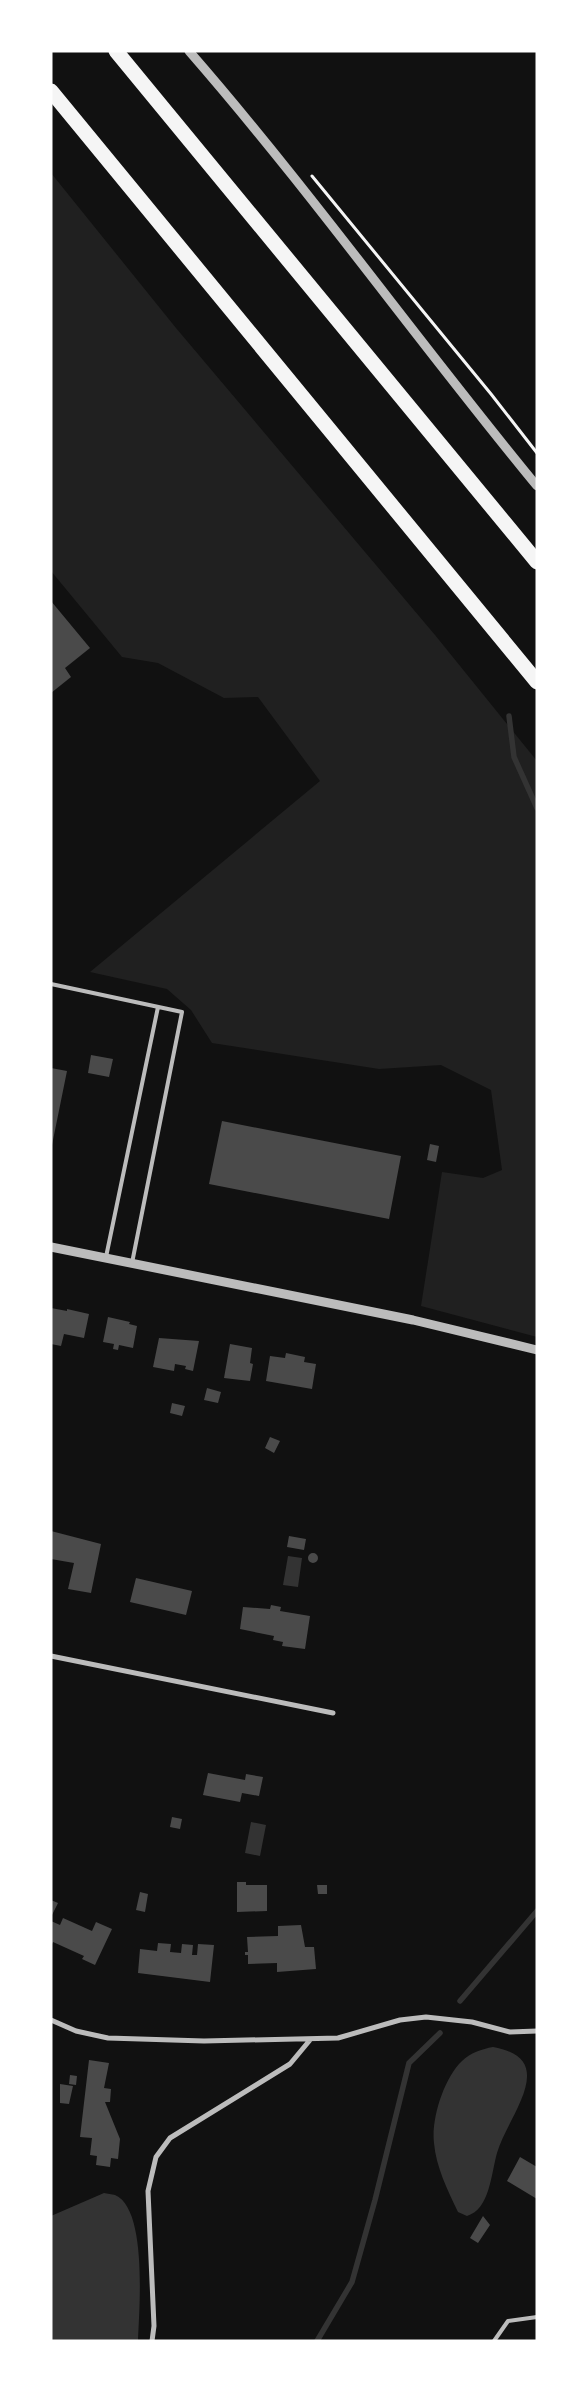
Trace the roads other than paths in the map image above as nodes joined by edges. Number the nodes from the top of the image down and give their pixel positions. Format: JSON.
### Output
{"nodes":[{"id":1,"x":116,"y":51,"type":"edge"},
{"id":2,"x":189,"y":51,"type":"edge"},
{"id":3,"x":51,"y":91,"type":"edge"},
{"id":4,"x":537,"y":486,"type":"edge"},
{"id":5,"x":537,"y":562,"type":"edge"},
{"id":6,"x":537,"y":682,"type":"edge"},
{"id":7,"x":51,"y":984,"type":"edge"},
{"id":8,"x":158,"y":1007,"type":"junction"},
{"id":9,"x":51,"y":1247,"type":"edge"},
{"id":10,"x":106,"y":1258,"type":"junction"},
{"id":11,"x":132,"y":1264,"type":"junction"},
{"id":12,"x":537,"y":1350,"type":"edge"},
{"id":13,"x":51,"y":1656,"type":"edge"},
{"id":14,"x":333,"y":1713,"type":"dead end"},
{"id":15,"x":51,"y":2020,"type":"edge"},
{"id":16,"x":537,"y":2031,"type":"edge"},
{"id":17,"x":310,"y":2040,"type":"junction"},
{"id":18,"x":537,"y":2317,"type":"edge"},
{"id":19,"x":152,"y":2341,"type":"edge"},
{"id":20,"x":494,"y":2341,"type":"edge"}],
"edges":[{"from":1,"to":5,"type":"highway"},
{"from":2,"to":4,"type":"street"},
{"from":3,"to":6,"type":"highway"},
{"from":7,"to":8,"type":"lane"},
{"from":8,"to":10,"type":"lane"},
{"from":8,"to":11,"type":"lane"},
{"from":9,"to":10,"type":"street"},
{"from":10,"to":11,"type":"street"},
{"from":11,"to":12,"type":"street"},
{"from":13,"to":14,"type":"street"},
{"from":15,"to":17,"type":"street"},
{"from":16,"to":17,"type":"street"},
{"from":17,"to":19,"type":"street"},
{"from":18,"to":20,"type":"lane"}]}
